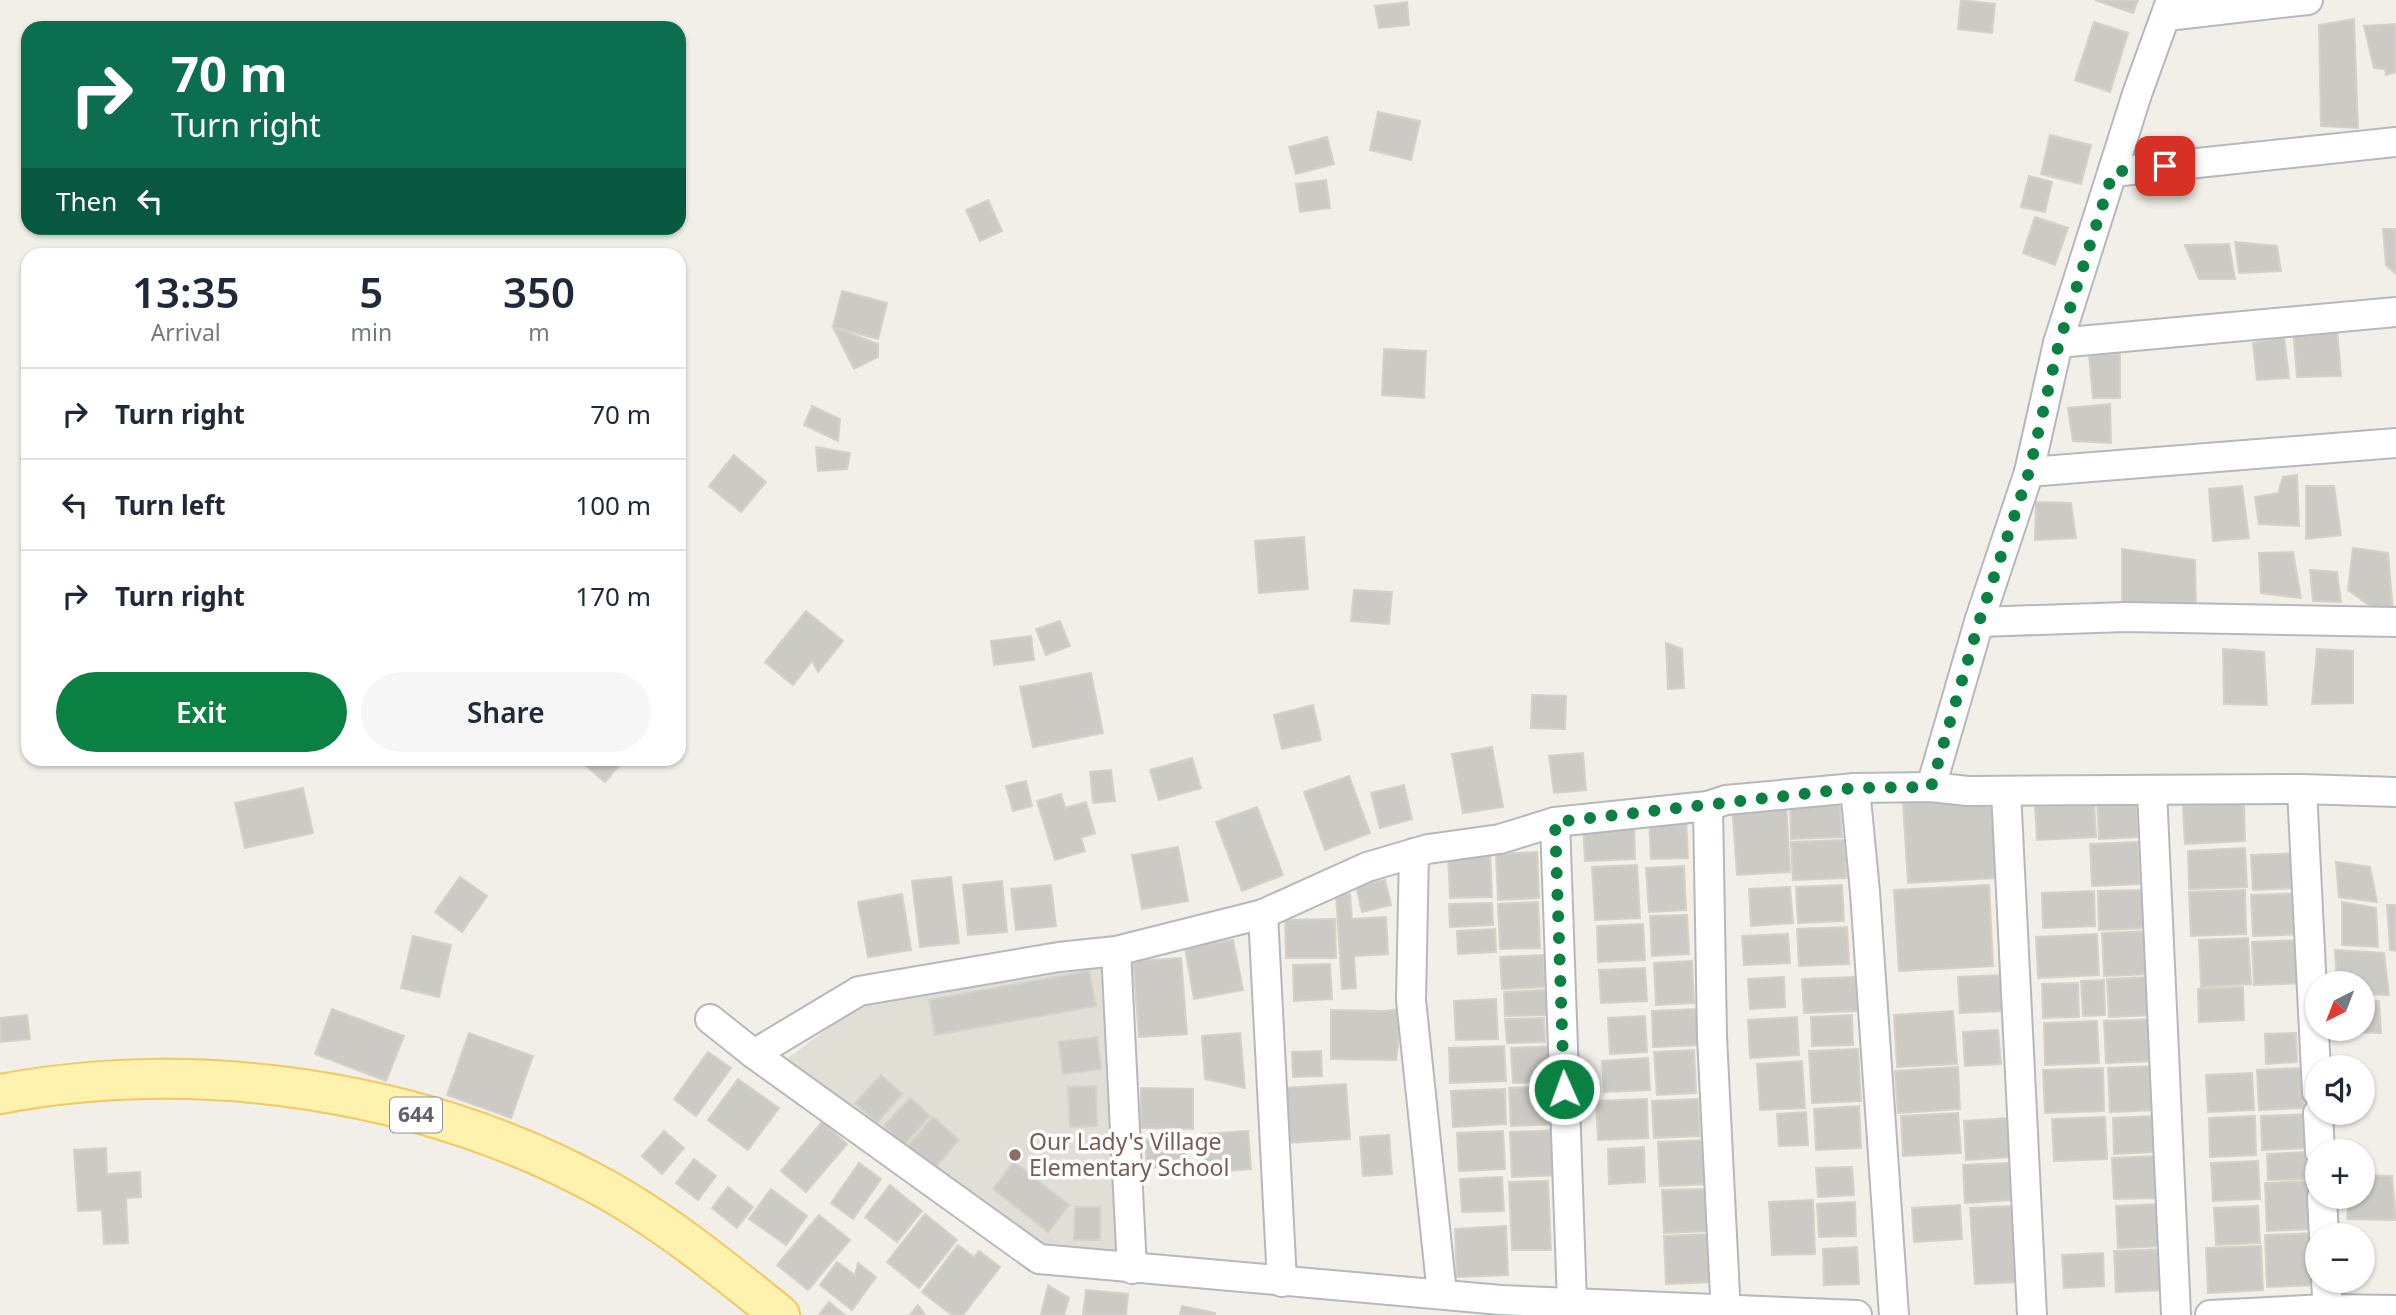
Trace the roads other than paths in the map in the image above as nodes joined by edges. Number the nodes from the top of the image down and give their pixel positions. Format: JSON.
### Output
{"nodes":[{"id":1,"x":2308,"y":0,"type":"edge"},
{"id":2,"x":2169,"y":8,"type":"edge"},
{"id":3,"x":2396,"y":142,"type":"edge"},
{"id":4,"x":2113,"y":172,"type":"junction"},
{"id":5,"x":2396,"y":312,"type":"edge"},
{"id":6,"x":2059,"y":343,"type":"junction"},
{"id":7,"x":2396,"y":443,"type":"edge"},
{"id":8,"x":2029,"y":472,"type":"junction"},
{"id":9,"x":1979,"y":622,"type":"junction"},
{"id":10,"x":2396,"y":622,"type":"edge"},
{"id":11,"x":1931,"y":787,"type":"junction"},
{"id":12,"x":1855,"y":788,"type":"junction"},
{"id":13,"x":2302,"y":789,"type":"junction"},
{"id":14,"x":2006,"y":791,"type":"junction"},
{"id":15,"x":2152,"y":791,"type":"junction"},
{"id":16,"x":2396,"y":792,"type":"edge"},
{"id":17,"x":1708,"y":806,"type":"junction"},
{"id":18,"x":1555,"y":822,"type":"junction"},
{"id":19,"x":1414,"y":853,"type":"junction"},
{"id":20,"x":1263,"y":914,"type":"junction"},
{"id":21,"x":1116,"y":951,"type":"junction"},
{"id":22,"x":710,"y":1019,"type":"dead end"},
{"id":23,"x":754,"y":1054,"type":"junction"},
{"id":24,"x":2315,"y":1055,"type":"edge"},
{"id":25,"x":0,"y":1094,"type":"edge"},
{"id":26,"x":1132,"y":1269,"type":"junction"},
{"id":27,"x":1282,"y":1282,"type":"junction"},
{"id":28,"x":2327,"y":1293,"type":"edge"},
{"id":29,"x":1443,"y":1294,"type":"junction"},
{"id":30,"x":1572,"y":1303,"type":"junction"},
{"id":31,"x":2328,"y":1309,"type":"junction"},
{"id":32,"x":2396,"y":1310,"type":"edge"},
{"id":33,"x":1726,"y":1313,"type":"edge"},
{"id":34,"x":780,"y":1315,"type":"edge"},
{"id":35,"x":1857,"y":1315,"type":"edge"},
{"id":36,"x":1894,"y":1315,"type":"edge"},
{"id":37,"x":2032,"y":1315,"type":"edge"},
{"id":38,"x":2176,"y":1315,"type":"edge"},
{"id":39,"x":2210,"y":1315,"type":"edge"}],
"edges":[{"from":1,"to":2,"type":"street"},
{"from":2,"to":4,"type":"street"},
{"from":3,"to":4,"type":"street"},
{"from":4,"to":6,"type":"street"},
{"from":5,"to":6,"type":"street"},
{"from":6,"to":8,"type":"street"},
{"from":7,"to":8,"type":"street"},
{"from":8,"to":9,"type":"street"},
{"from":9,"to":10,"type":"street"},
{"from":9,"to":11,"type":"street"},
{"from":11,"to":12,"type":"street"},
{"from":11,"to":14,"type":"street"},
{"from":12,"to":17,"type":"street"},
{"from":12,"to":36,"type":"street"},
{"from":13,"to":15,"type":"street"},
{"from":13,"to":16,"type":"street"},
{"from":13,"to":24,"type":"street"},
{"from":14,"to":15,"type":"street"},
{"from":14,"to":37,"type":"street"},
{"from":15,"to":38,"type":"street"},
{"from":17,"to":18,"type":"street"},
{"from":17,"to":33,"type":"street"},
{"from":18,"to":19,"type":"street"},
{"from":18,"to":30,"type":"street"},
{"from":19,"to":20,"type":"street"},
{"from":19,"to":29,"type":"street"},
{"from":20,"to":21,"type":"street"},
{"from":20,"to":27,"type":"street"},
{"from":21,"to":23,"type":"street"},
{"from":21,"to":26,"type":"street"},
{"from":22,"to":23,"type":"street"},
{"from":23,"to":26,"type":"street"},
{"from":25,"to":34,"type":"main road","number":"644"},
{"from":26,"to":27,"type":"street"},
{"from":27,"to":29,"type":"street"},
{"from":28,"to":31,"type":"street"},
{"from":29,"to":30,"type":"street"},
{"from":30,"to":33,"type":"street"},
{"from":31,"to":32,"type":"street"},
{"from":31,"to":39,"type":"street"},
{"from":33,"to":35,"type":"street"}]}
